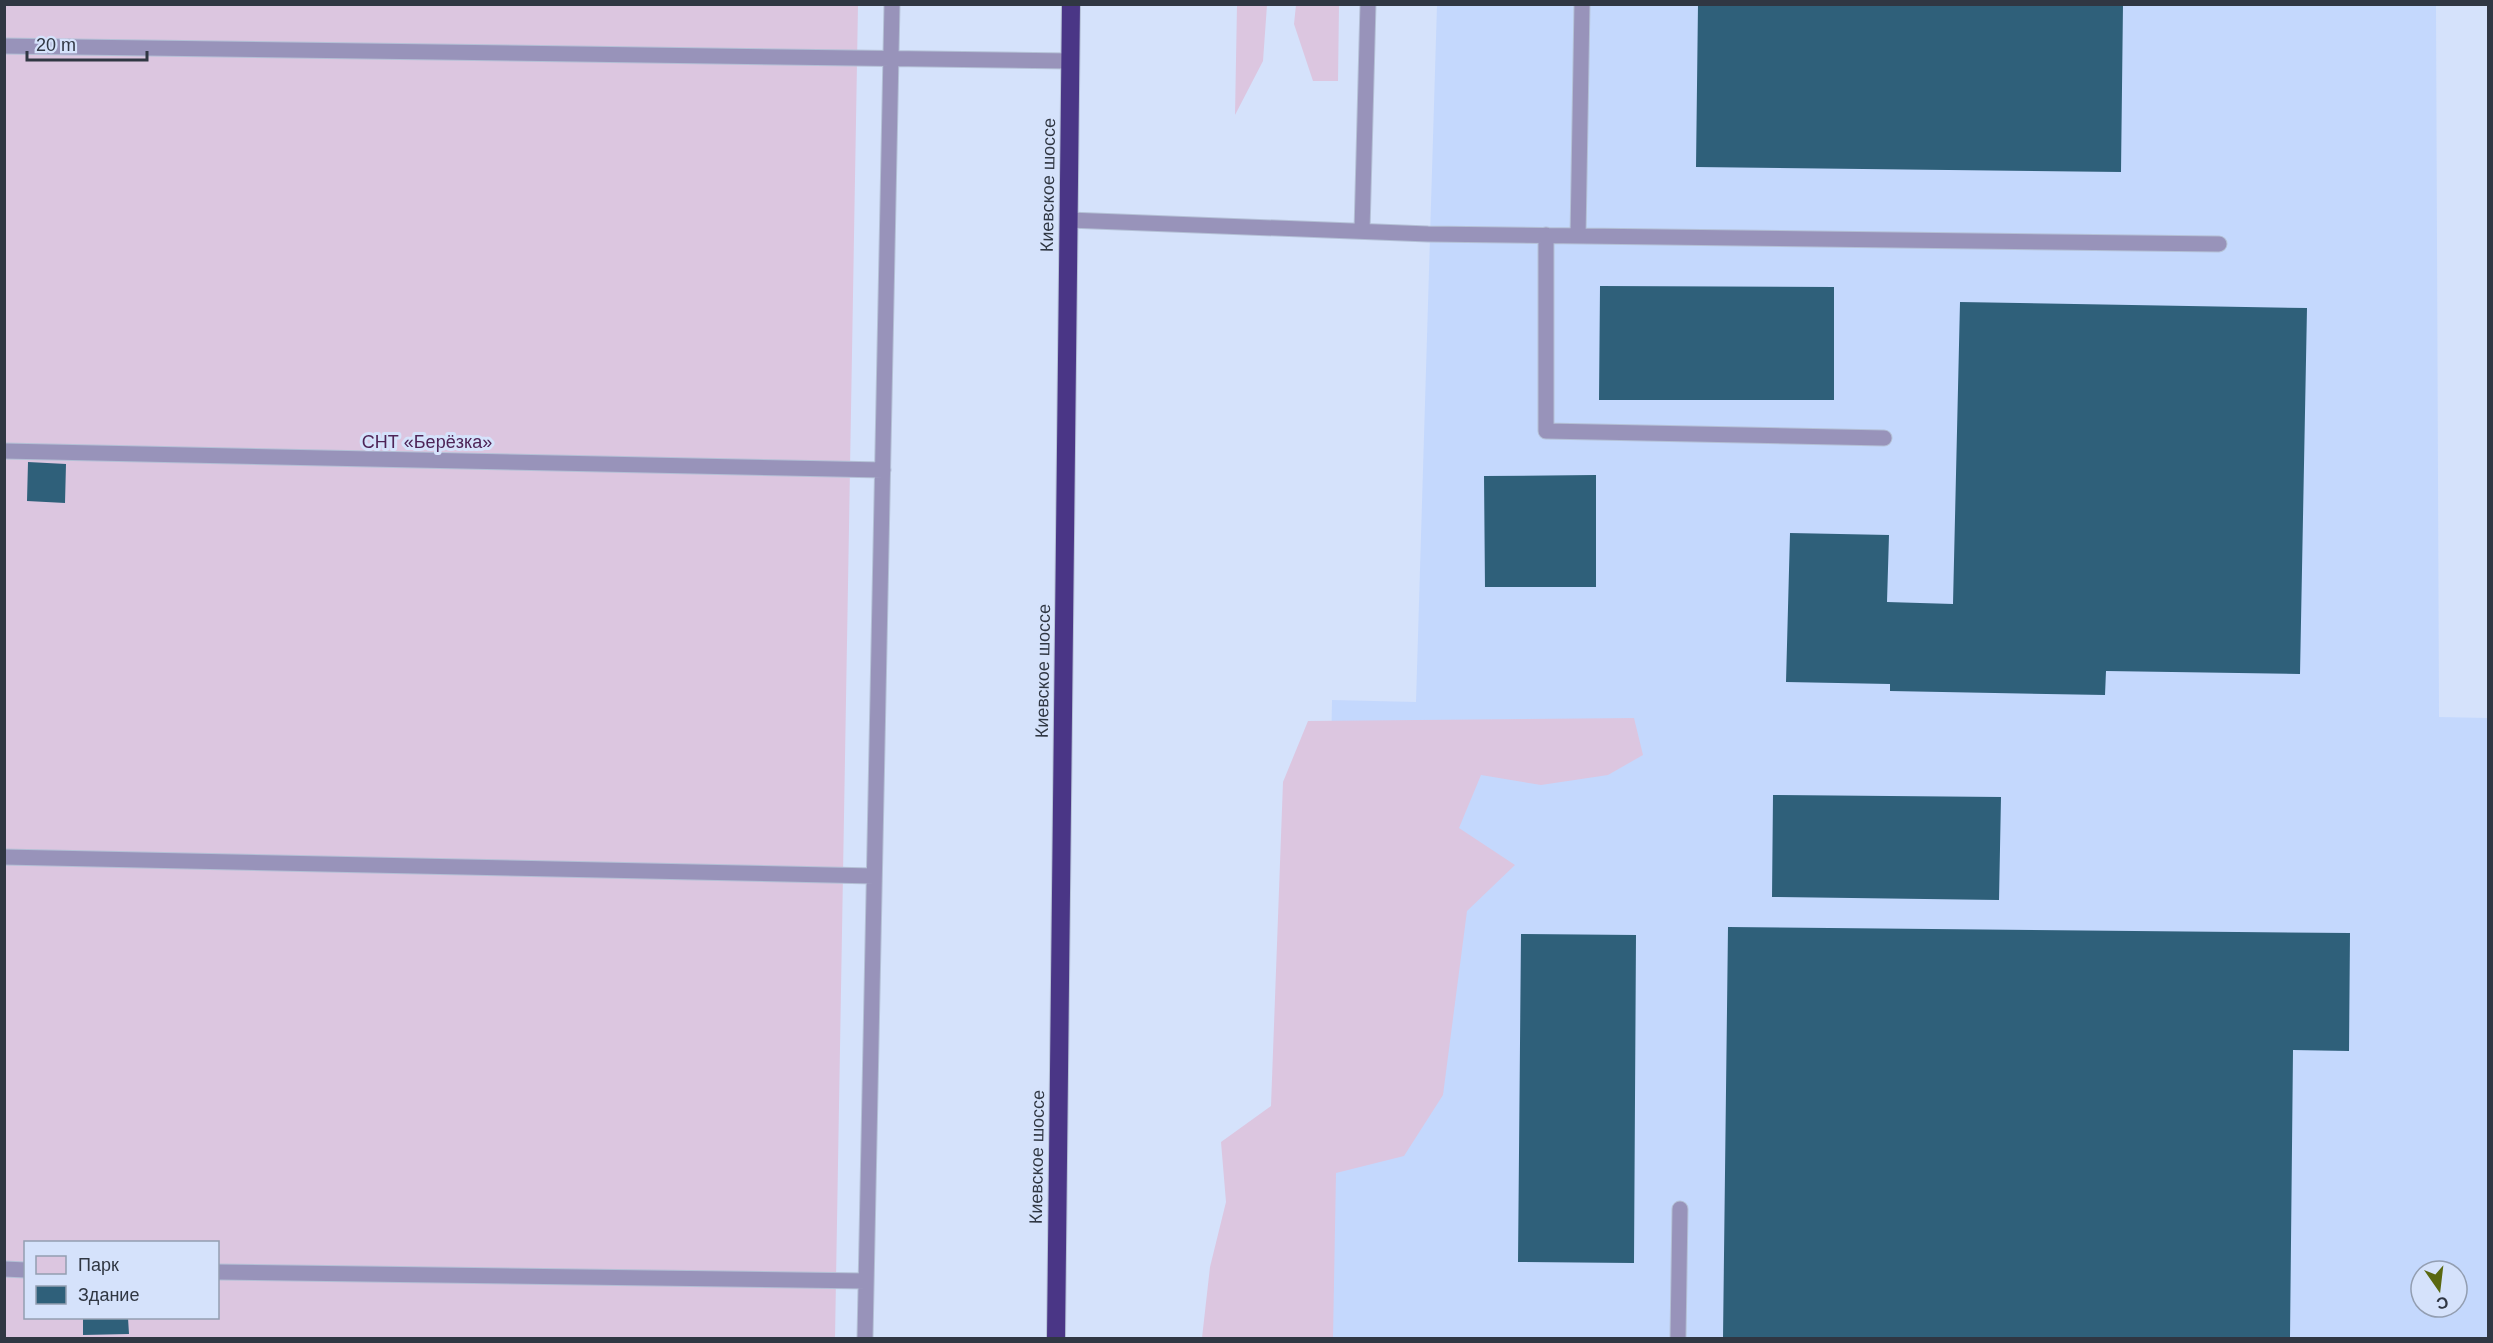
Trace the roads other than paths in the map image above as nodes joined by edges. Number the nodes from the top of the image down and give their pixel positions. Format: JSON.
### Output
{"nodes":[{"id":1,"x":892,"y":4,"type":"edge"},
{"id":2,"x":1071,"y":4,"type":"edge"},
{"id":3,"x":1368,"y":4,"type":"edge"},
{"id":4,"x":1582,"y":4,"type":"edge"},
{"id":5,"x":4,"y":46,"type":"edge"},
{"id":6,"x":891,"y":57,"type":"junction"},
{"id":7,"x":1071,"y":61,"type":"junction"},
{"id":8,"x":1069,"y":220,"type":"junction"},
{"id":9,"x":1362,"y":231,"type":"junction"},
{"id":10,"x":1546,"y":235,"type":"junction"},
{"id":11,"x":1578,"y":236,"type":"junction"},
{"id":12,"x":2219,"y":244,"type":"dead end"},
{"id":13,"x":1884,"y":438,"type":"dead end"},
{"id":14,"x":4,"y":451,"type":"edge"},
{"id":15,"x":883,"y":470,"type":"junction"},
{"id":16,"x":4,"y":857,"type":"edge"},
{"id":17,"x":874,"y":876,"type":"junction"},
{"id":18,"x":1680,"y":1209,"type":"dead end"},
{"id":19,"x":4,"y":1269,"type":"edge"},
{"id":20,"x":24,"y":1270,"type":"edge"},
{"id":21,"x":219,"y":1272,"type":"edge"},
{"id":22,"x":866,"y":1281,"type":"junction"},
{"id":23,"x":865,"y":1338,"type":"edge"},
{"id":24,"x":1056,"y":1338,"type":"edge"},
{"id":25,"x":1678,"y":1338,"type":"edge"}],
"edges":[{"from":1,"to":6,"type":"lane"},
{"from":2,"to":7,"type":"highway","name":"Киевское шоссе"},
{"from":3,"to":9,"type":"lane"},
{"from":4,"to":11,"type":"lane"},
{"from":5,"to":6,"type":"lane"},
{"from":6,"to":7,"type":"lane"},
{"from":6,"to":15,"type":"lane"},
{"from":7,"to":8,"type":"highway","name":"Киевское шоссе"},
{"from":8,"to":9,"type":"lane"},
{"from":8,"to":24,"type":"highway","name":"Киевское шоссе"},
{"from":9,"to":10,"type":"lane"},
{"from":10,"to":11,"type":"lane"},
{"from":10,"to":13,"type":"lane"},
{"from":11,"to":12,"type":"lane"},
{"from":14,"to":15,"type":"lane"},
{"from":15,"to":17,"type":"lane"},
{"from":16,"to":17,"type":"lane"},
{"from":17,"to":22,"type":"lane"},
{"from":18,"to":25,"type":"lane"},
{"from":19,"to":20,"type":"lane"},
{"from":21,"to":22,"type":"lane"},
{"from":22,"to":23,"type":"lane"}]}
